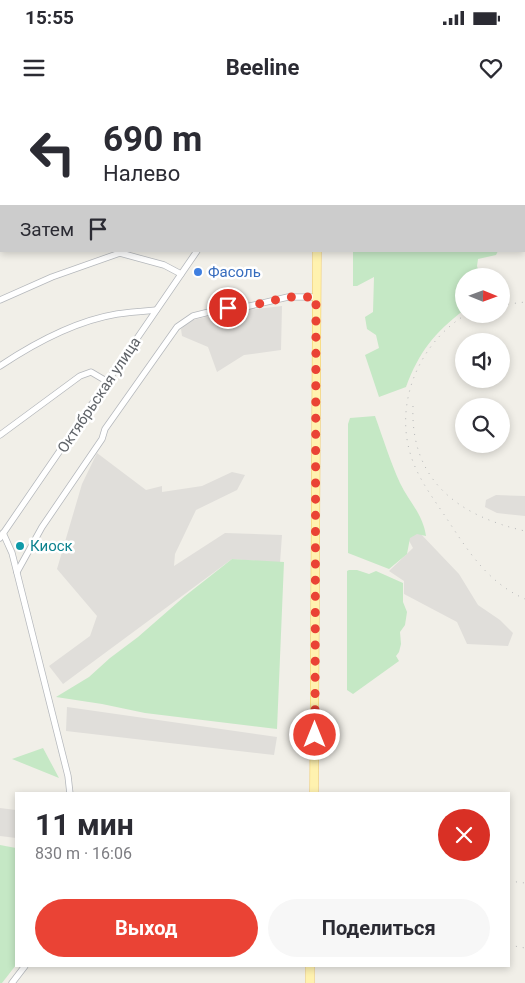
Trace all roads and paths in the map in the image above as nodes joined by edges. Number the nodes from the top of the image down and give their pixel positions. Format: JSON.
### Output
{"nodes":[{"id":1,"x":196,"y":252,"type":"edge"},
{"id":2,"x":317,"y":252,"type":"edge"},
{"id":3,"x":181,"y":274,"type":"junction"},
{"id":4,"x":316,"y":297,"type":"junction"},
{"id":5,"x":0,"y":300,"type":"edge"},
{"id":6,"x":156,"y":310,"type":"junction"},
{"id":7,"x":0,"y":366,"type":"edge"},
{"id":8,"x":108,"y":382,"type":"junction"},
{"id":9,"x":0,"y":436,"type":"edge"},
{"id":10,"x":2,"y":536,"type":"edge"},
{"id":11,"x":17,"y":572,"type":"junction"},
{"id":12,"x":70,"y":792,"type":"edge"},
{"id":13,"x":314,"y":792,"type":"edge"},
{"id":14,"x":24,"y":967,"type":"edge"},
{"id":15,"x":310,"y":967,"type":"edge"},
{"id":16,"x":12,"y":983,"type":"edge"},
{"id":17,"x":310,"y":983,"type":"edge"}],
"edges":[{"from":1,"to":3,"type":"street","name":"Октябрьская улица"},
{"from":2,"to":4,"type":"main road"},
{"from":3,"to":5,"type":"street"},
{"from":3,"to":6,"type":"street","name":"Октябрьская улица"},
{"from":4,"to":11,"type":"street"},
{"from":4,"to":13,"type":"main road"},
{"from":6,"to":7,"type":"street"},
{"from":6,"to":8,"type":"street","name":"Октябрьская улица"},
{"from":8,"to":9,"type":"street"},
{"from":8,"to":10,"type":"street","name":"Октябрьская улица"},
{"from":10,"to":11,"type":"street"},
{"from":11,"to":12,"type":"street"},
{"from":14,"to":16,"type":"street"},
{"from":15,"to":17,"type":"main road"}]}
